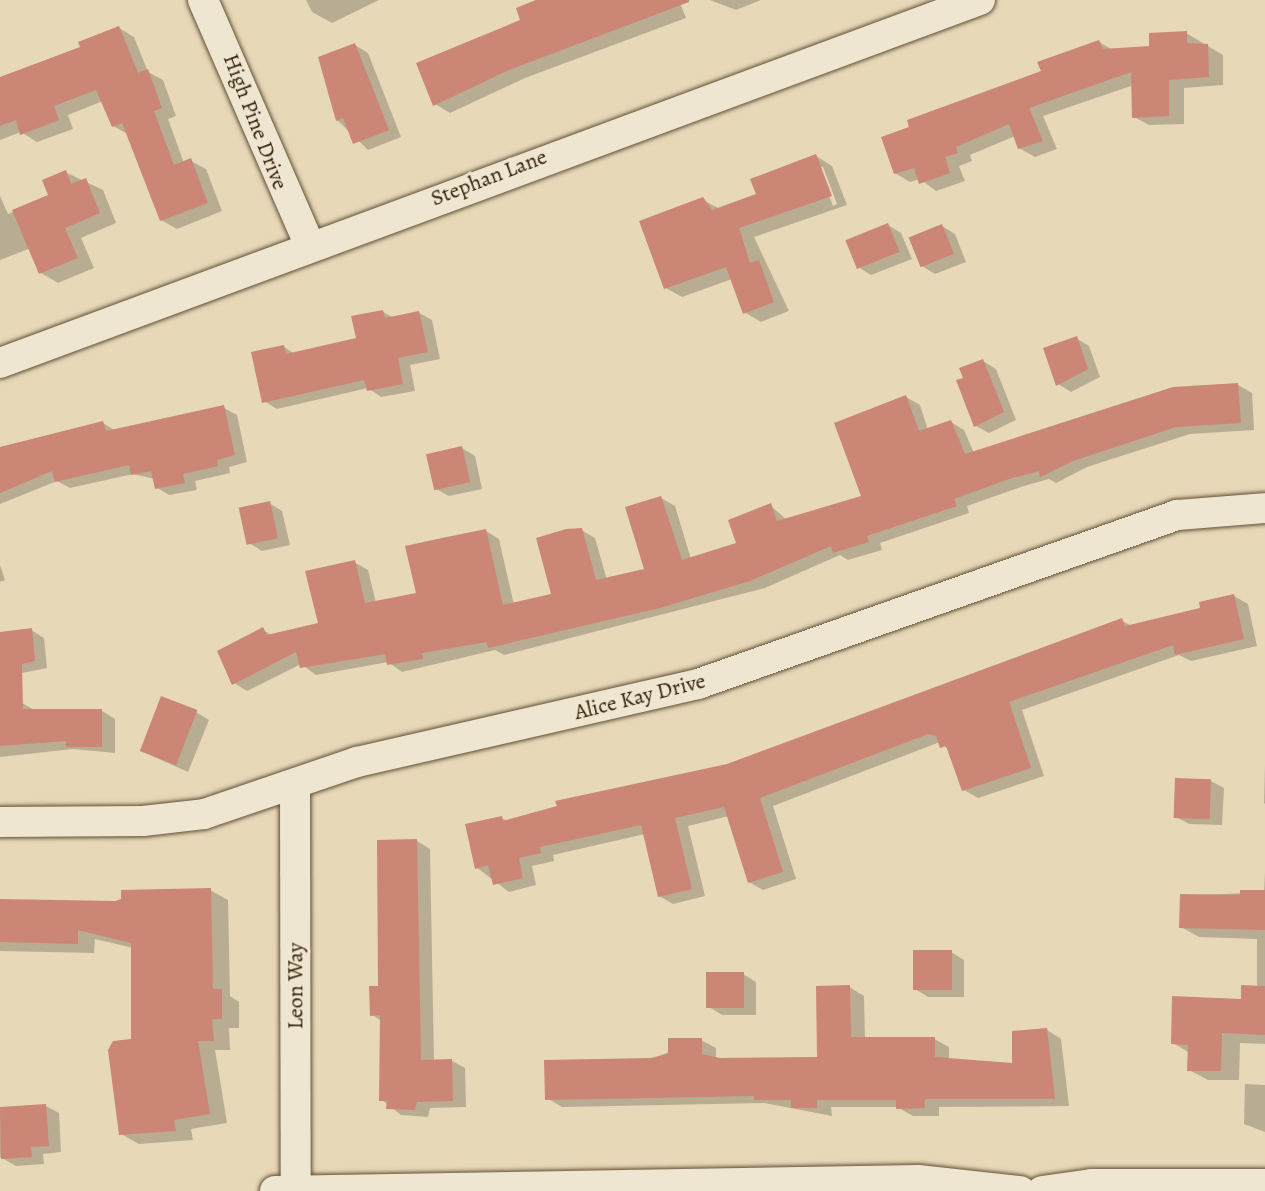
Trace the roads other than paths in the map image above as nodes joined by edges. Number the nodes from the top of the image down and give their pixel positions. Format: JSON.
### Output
{"nodes":[{"id":1,"x":203,"y":0,"type":"edge"},
{"id":2,"x":980,"y":0,"type":"edge"},
{"id":3,"x":309,"y":244,"type":"junction"},
{"id":4,"x":0,"y":363,"type":"edge"},
{"id":5,"x":1265,"y":508,"type":"edge"},
{"id":6,"x":295,"y":785,"type":"junction"},
{"id":7,"x":0,"y":822,"type":"edge"},
{"id":8,"x":1265,"y":1184,"type":"edge"},
{"id":9,"x":286,"y":1189,"type":"edge"},
{"id":10,"x":1020,"y":1191,"type":"edge"},
{"id":11,"x":1042,"y":1191,"type":"edge"}],
"edges":[{"from":1,"to":3,"type":"street","name":"High Pine Drive"},
{"from":2,"to":3,"type":"street","name":"Stephan Lane"},
{"from":3,"to":4,"type":"street","name":"Stephan Lane"},
{"from":5,"to":6,"type":"street","name":"Alice Kay Drive"},
{"from":6,"to":7,"type":"street","name":"Alice Kay Drive"},
{"from":6,"to":9,"type":"street","name":"Leon Way"},
{"from":8,"to":11,"type":"street"},
{"from":9,"to":10,"type":"street"}]}
